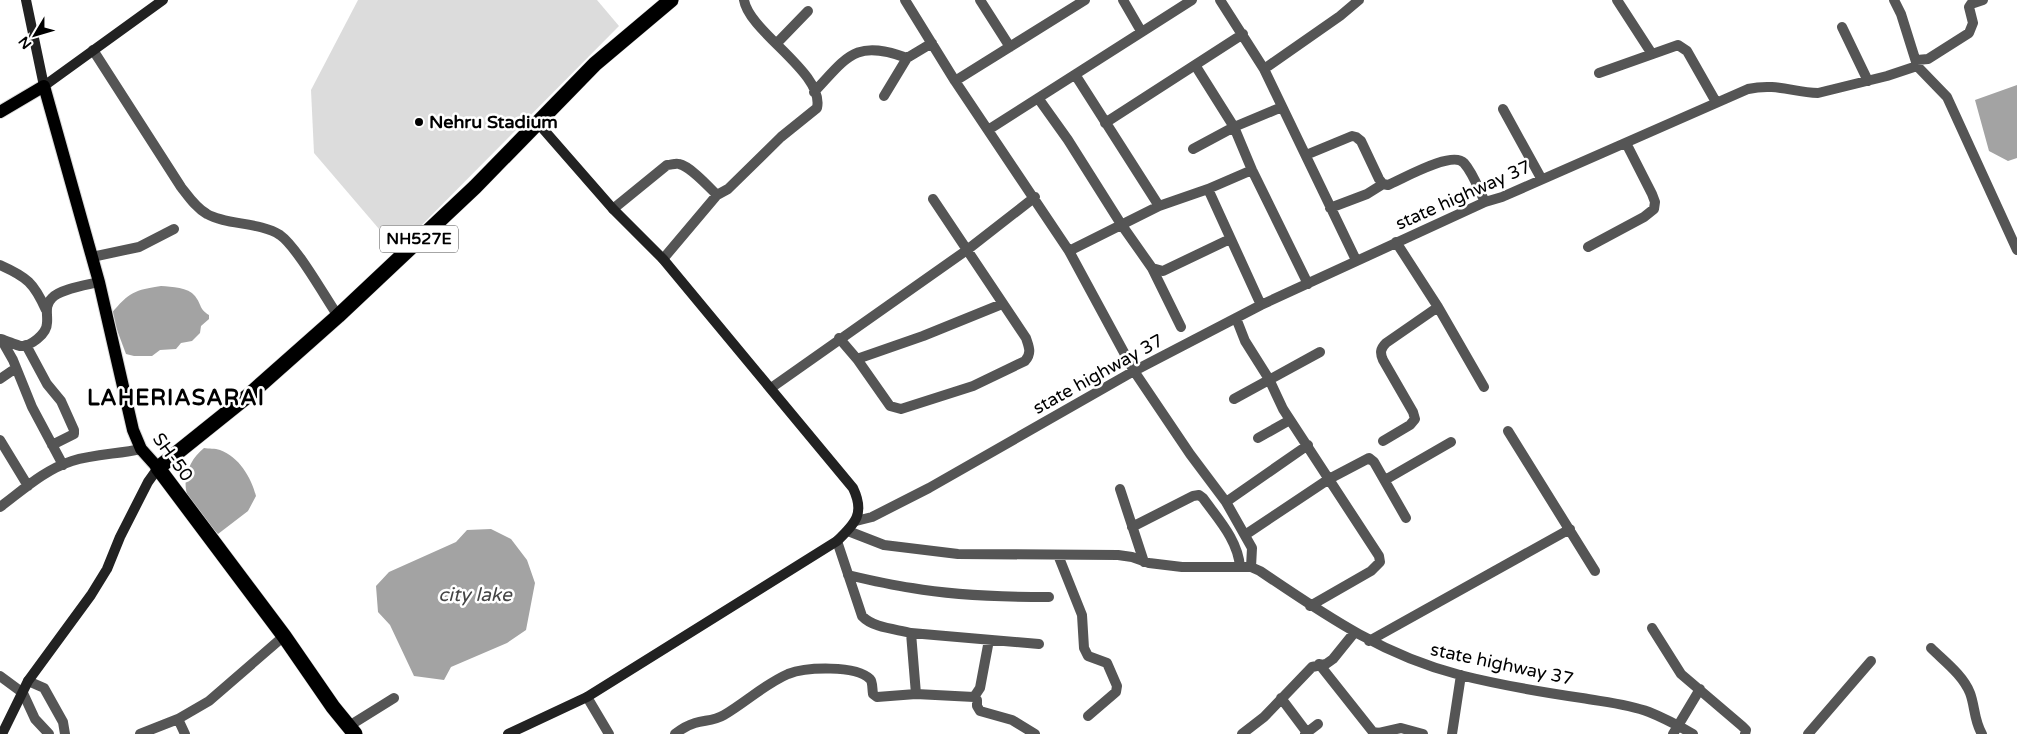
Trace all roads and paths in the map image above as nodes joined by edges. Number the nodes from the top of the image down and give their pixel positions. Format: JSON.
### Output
{"nodes":[{"id":1,"x":26,"y":0,"type":"edge"},
{"id":2,"x":163,"y":0,"type":"edge"},
{"id":3,"x":671,"y":0,"type":"edge"},
{"id":4,"x":744,"y":0,"type":"edge"},
{"id":5,"x":906,"y":0,"type":"edge"},
{"id":6,"x":980,"y":0,"type":"edge"},
{"id":7,"x":1085,"y":0,"type":"edge"},
{"id":8,"x":1123,"y":0,"type":"edge"},
{"id":9,"x":1192,"y":0,"type":"edge"},
{"id":10,"x":1220,"y":0,"type":"edge"},
{"id":11,"x":1359,"y":0,"type":"edge"},
{"id":12,"x":1617,"y":0,"type":"edge"},
{"id":13,"x":1894,"y":0,"type":"edge"},
{"id":14,"x":1983,"y":0,"type":"edge"},
{"id":15,"x":1968,"y":3,"type":"edge"},
{"id":16,"x":808,"y":11,"type":"dead end"},
{"id":17,"x":1842,"y":27,"type":"dead end"},
{"id":18,"x":1141,"y":31,"type":"junction"},
{"id":19,"x":1243,"y":34,"type":"junction"},
{"id":20,"x":776,"y":43,"type":"junction"},
{"id":21,"x":932,"y":43,"type":"junction"},
{"id":22,"x":1010,"y":47,"type":"junction"},
{"id":23,"x":93,"y":50,"type":"junction"},
{"id":24,"x":1652,"y":54,"type":"junction"},
{"id":25,"x":907,"y":58,"type":"junction"},
{"id":26,"x":1917,"y":63,"type":"junction"},
{"id":27,"x":1195,"y":65,"type":"junction"},
{"id":28,"x":1264,"y":69,"type":"junction"},
{"id":29,"x":1599,"y":73,"type":"dead end"},
{"id":30,"x":1076,"y":76,"type":"junction"},
{"id":31,"x":955,"y":81,"type":"junction"},
{"id":32,"x":1868,"y":81,"type":"junction"},
{"id":33,"x":44,"y":86,"type":"junction"},
{"id":34,"x":814,"y":92,"type":"junction"},
{"id":35,"x":884,"y":96,"type":"dead end"},
{"id":36,"x":1038,"y":98,"type":"junction"},
{"id":37,"x":1716,"y":102,"type":"junction"},
{"id":38,"x":1282,"y":107,"type":"junction"},
{"id":39,"x":1503,"y":109,"type":"dead end"},
{"id":40,"x":0,"y":112,"type":"edge"},
{"id":41,"x":537,"y":122,"type":"junction"},
{"id":42,"x":1105,"y":123,"type":"junction"},
{"id":43,"x":1234,"y":127,"type":"junction"},
{"id":44,"x":988,"y":130,"type":"junction"},
{"id":45,"x":1626,"y":143,"type":"junction"},
{"id":46,"x":1193,"y":149,"type":"dead end"},
{"id":47,"x":1306,"y":155,"type":"junction"},
{"id":48,"x":1252,"y":170,"type":"junction"},
{"id":49,"x":1541,"y":178,"type":"junction"},
{"id":50,"x":1383,"y":184,"type":"junction"},
{"id":51,"x":1208,"y":189,"type":"junction"},
{"id":52,"x":717,"y":195,"type":"junction"},
{"id":53,"x":1035,"y":197,"type":"junction"},
{"id":54,"x":933,"y":199,"type":"dead end"},
{"id":55,"x":1485,"y":202,"type":"junction"},
{"id":56,"x":1159,"y":206,"type":"junction"},
{"id":57,"x":1330,"y":208,"type":"junction"},
{"id":58,"x":613,"y":209,"type":"junction"},
{"id":59,"x":1121,"y":224,"type":"junction"},
{"id":60,"x":174,"y":229,"type":"dead end"},
{"id":61,"x":1230,"y":239,"type":"junction"},
{"id":62,"x":1396,"y":242,"type":"junction"},
{"id":63,"x":1588,"y":247,"type":"dead end"},
{"id":64,"x":967,"y":250,"type":"junction"},
{"id":65,"x":2017,"y":250,"type":"edge"},
{"id":66,"x":1069,"y":251,"type":"junction"},
{"id":67,"x":92,"y":257,"type":"junction"},
{"id":68,"x":662,"y":259,"type":"junction"},
{"id":69,"x":1356,"y":260,"type":"junction"},
{"id":70,"x":0,"y":265,"type":"edge"},
{"id":71,"x":1152,"y":268,"type":"junction"},
{"id":72,"x":99,"y":282,"type":"junction"},
{"id":73,"x":1308,"y":284,"type":"junction"},
{"id":74,"x":1002,"y":304,"type":"junction"},
{"id":75,"x":1261,"y":305,"type":"junction"},
{"id":76,"x":1438,"y":307,"type":"junction"},
{"id":77,"x":46,"y":310,"type":"junction"},
{"id":78,"x":338,"y":316,"type":"junction"},
{"id":79,"x":1236,"y":318,"type":"junction"},
{"id":80,"x":1181,"y":327,"type":"dead end"},
{"id":81,"x":1,"y":338,"type":"edge"},
{"id":82,"x":839,"y":338,"type":"junction"},
{"id":83,"x":26,"y":345,"type":"junction"},
{"id":84,"x":1320,"y":352,"type":"dead end"},
{"id":85,"x":857,"y":359,"type":"junction"},
{"id":86,"x":16,"y":368,"type":"junction"},
{"id":87,"x":1134,"y":371,"type":"junction"},
{"id":88,"x":0,"y":379,"type":"edge"},
{"id":89,"x":1269,"y":379,"type":"junction"},
{"id":90,"x":1484,"y":387,"type":"dead end"},
{"id":91,"x":771,"y":388,"type":"junction"},
{"id":92,"x":1234,"y":399,"type":"dead end"},
{"id":93,"x":1290,"y":420,"type":"junction"},
{"id":94,"x":1508,"y":432,"type":"dead end"},
{"id":95,"x":1258,"y":438,"type":"dead end"},
{"id":96,"x":0,"y":440,"type":"edge"},
{"id":97,"x":1383,"y":441,"type":"dead end"},
{"id":98,"x":1451,"y":442,"type":"dead end"},
{"id":99,"x":52,"y":445,"type":"junction"},
{"id":100,"x":1308,"y":445,"type":"junction"},
{"id":101,"x":141,"y":449,"type":"junction"},
{"id":102,"x":63,"y":465,"type":"junction"},
{"id":103,"x":158,"y":468,"type":"junction"},
{"id":104,"x":1329,"y":479,"type":"junction"},
{"id":105,"x":1385,"y":480,"type":"junction"},
{"id":106,"x":28,"y":486,"type":"junction"},
{"id":107,"x":1120,"y":489,"type":"dead end"},
{"id":108,"x":1226,"y":502,"type":"junction"},
{"id":109,"x":0,"y":507,"type":"edge"},
{"id":110,"x":1406,"y":518,"type":"dead end"},
{"id":111,"x":856,"y":521,"type":"junction"},
{"id":112,"x":1132,"y":527,"type":"junction"},
{"id":113,"x":1570,"y":529,"type":"junction"},
{"id":114,"x":848,"y":531,"type":"junction"},
{"id":115,"x":1246,"y":535,"type":"junction"},
{"id":116,"x":838,"y":541,"type":"junction"},
{"id":117,"x":1058,"y":555,"type":"junction"},
{"id":118,"x":1144,"y":562,"type":"junction"},
{"id":119,"x":1240,"y":567,"type":"junction"},
{"id":120,"x":1251,"y":567,"type":"junction"},
{"id":121,"x":1595,"y":571,"type":"dead end"},
{"id":122,"x":848,"y":575,"type":"junction"},
{"id":123,"x":1049,"y":597,"type":"dead end"},
{"id":124,"x":1310,"y":606,"type":"junction"},
{"id":125,"x":1652,"y":628,"type":"dead end"},
{"id":126,"x":1354,"y":632,"type":"junction"},
{"id":127,"x":911,"y":633,"type":"junction"},
{"id":128,"x":284,"y":636,"type":"junction"},
{"id":129,"x":989,"y":640,"type":"junction"},
{"id":130,"x":1368,"y":641,"type":"junction"},
{"id":131,"x":1039,"y":644,"type":"dead end"},
{"id":132,"x":1930,"y":648,"type":"dead end"},
{"id":133,"x":1872,"y":661,"type":"dead end"},
{"id":134,"x":1318,"y":664,"type":"junction"},
{"id":135,"x":1460,"y":675,"type":"junction"},
{"id":136,"x":0,"y":676,"type":"edge"},
{"id":137,"x":28,"y":681,"type":"junction"},
{"id":138,"x":1700,"y":689,"type":"junction"},
{"id":139,"x":23,"y":694,"type":"junction"},
{"id":140,"x":916,"y":694,"type":"junction"},
{"id":141,"x":587,"y":697,"type":"junction"},
{"id":142,"x":974,"y":697,"type":"junction"},
{"id":143,"x":394,"y":698,"type":"dead end"},
{"id":144,"x":1281,"y":698,"type":"junction"},
{"id":145,"x":1088,"y":716,"type":"dead end"},
{"id":146,"x":178,"y":719,"type":"junction"},
{"id":147,"x":1318,"y":724,"type":"dead end"},
{"id":148,"x":352,"y":730,"type":"edge"},
{"id":149,"x":1675,"y":730,"type":"edge"},
{"id":150,"x":2,"y":734,"type":"edge"},
{"id":151,"x":49,"y":734,"type":"edge"},
{"id":152,"x":66,"y":734,"type":"edge"},
{"id":153,"x":140,"y":734,"type":"edge"},
{"id":154,"x":185,"y":734,"type":"edge"},
{"id":155,"x":508,"y":734,"type":"edge"},
{"id":156,"x":609,"y":734,"type":"edge"},
{"id":157,"x":674,"y":734,"type":"edge"},
{"id":158,"x":1035,"y":734,"type":"edge"},
{"id":159,"x":1242,"y":734,"type":"edge"},
{"id":160,"x":1306,"y":734,"type":"edge"},
{"id":161,"x":1423,"y":734,"type":"edge"},
{"id":162,"x":1452,"y":734,"type":"edge"},
{"id":163,"x":1693,"y":734,"type":"edge"},
{"id":164,"x":1745,"y":734,"type":"edge"},
{"id":165,"x":1808,"y":734,"type":"edge"},
{"id":166,"x":1982,"y":734,"type":"edge"}],
"edges":[{"from":1,"to":33,"type":"street"},
{"from":2,"to":23,"type":"street"},
{"from":3,"to":41,"type":"highway","number":"NH527E"},
{"from":4,"to":20,"type":"street"},
{"from":5,"to":21,"type":"street"},
{"from":6,"to":22,"type":"street"},
{"from":7,"to":22,"type":"street"},
{"from":8,"to":18,"type":"street"},
{"from":9,"to":18,"type":"street"},
{"from":10,"to":19,"type":"street"},
{"from":11,"to":28,"type":"street"},
{"from":12,"to":24,"type":"street"},
{"from":13,"to":26,"type":"street"},
{"from":14,"to":15,"type":"street"},
{"from":15,"to":26,"type":"street","name":"state highway 37"},
{"from":16,"to":20,"type":"street"},
{"from":17,"to":32,"type":"street"},
{"from":18,"to":30,"type":"street"},
{"from":19,"to":27,"type":"street"},
{"from":19,"to":28,"type":"street"},
{"from":20,"to":34,"type":"street"},
{"from":21,"to":25,"type":"street"},
{"from":21,"to":31,"type":"street"},
{"from":22,"to":31,"type":"street"},
{"from":23,"to":33,"type":"street"},
{"from":23,"to":78,"type":"street"},
{"from":24,"to":29,"type":"street"},
{"from":24,"to":37,"type":"street"},
{"from":25,"to":34,"type":"street"},
{"from":25,"to":35,"type":"street"},
{"from":26,"to":32,"type":"street","name":"state highway 37"},
{"from":26,"to":65,"type":"street"},
{"from":27,"to":42,"type":"street"},
{"from":27,"to":43,"type":"street"},
{"from":28,"to":38,"type":"street"},
{"from":30,"to":36,"type":"street"},
{"from":30,"to":42,"type":"street"},
{"from":31,"to":44,"type":"street"},
{"from":32,"to":37,"type":"street","name":"state highway 37"},
{"from":33,"to":40,"type":"main road"},
{"from":33,"to":67,"type":"main road","name":"SH-50"},
{"from":34,"to":52,"type":"street"},
{"from":36,"to":44,"type":"street"},
{"from":36,"to":59,"type":"street"},
{"from":37,"to":45,"type":"street","name":"state highway 37"},
{"from":38,"to":43,"type":"street"},
{"from":38,"to":47,"type":"street"},
{"from":39,"to":49,"type":"street"},
{"from":41,"to":58,"type":"street"},
{"from":41,"to":78,"type":"highway","number":"NH527E"},
{"from":42,"to":56,"type":"street"},
{"from":43,"to":46,"type":"street"},
{"from":43,"to":48,"type":"street"},
{"from":44,"to":53,"type":"street"},
{"from":45,"to":49,"type":"street","name":"state highway 37"},
{"from":45,"to":63,"type":"street"},
{"from":47,"to":50,"type":"street"},
{"from":47,"to":57,"type":"street"},
{"from":48,"to":51,"type":"street"},
{"from":48,"to":73,"type":"street"},
{"from":49,"to":55,"type":"street","name":"state highway 37"},
{"from":50,"to":55,"type":"street"},
{"from":50,"to":57,"type":"street"},
{"from":51,"to":56,"type":"street"},
{"from":51,"to":61,"type":"street"},
{"from":52,"to":58,"type":"street"},
{"from":52,"to":68,"type":"street"},
{"from":53,"to":64,"type":"street"},
{"from":53,"to":66,"type":"street"},
{"from":54,"to":64,"type":"street"},
{"from":55,"to":62,"type":"street","name":"state highway 37"},
{"from":56,"to":59,"type":"street"},
{"from":57,"to":69,"type":"street"},
{"from":58,"to":68,"type":"street"},
{"from":59,"to":66,"type":"street"},
{"from":59,"to":71,"type":"street"},
{"from":60,"to":67,"type":"street"},
{"from":61,"to":71,"type":"street"},
{"from":61,"to":75,"type":"street"},
{"from":62,"to":69,"type":"street","name":"state highway 37"},
{"from":62,"to":76,"type":"street"},
{"from":64,"to":74,"type":"street"},
{"from":64,"to":82,"type":"street"},
{"from":66,"to":87,"type":"street"},
{"from":67,"to":72,"type":"main road","name":"SH-50"},
{"from":68,"to":91,"type":"street"},
{"from":69,"to":73,"type":"street","name":"state highway 37"},
{"from":70,"to":77,"type":"street"},
{"from":71,"to":80,"type":"street"},
{"from":72,"to":77,"type":"street"},
{"from":72,"to":101,"type":"main road","name":"SH-50"},
{"from":73,"to":75,"type":"street","name":"state highway 37"},
{"from":74,"to":85,"type":"street"},
{"from":74,"to":85,"type":"street"},
{"from":75,"to":79,"type":"street","name":"state highway 37"},
{"from":76,"to":90,"type":"street"},
{"from":76,"to":97,"type":"street"},
{"from":77,"to":83,"type":"street"},
{"from":78,"to":103,"type":"highway","number":"NH527E"},
{"from":79,"to":87,"type":"street","name":"state highway 37"},
{"from":79,"to":89,"type":"street"},
{"from":81,"to":83,"type":"street"},
{"from":81,"to":86,"type":"street"},
{"from":82,"to":85,"type":"street"},
{"from":82,"to":91,"type":"street"},
{"from":83,"to":99,"type":"street"},
{"from":84,"to":89,"type":"street"},
{"from":86,"to":88,"type":"street"},
{"from":86,"to":99,"type":"street"},
{"from":87,"to":108,"type":"street"},
{"from":87,"to":111,"type":"street","name":"state highway 37"},
{"from":89,"to":92,"type":"street"},
{"from":89,"to":93,"type":"street"},
{"from":91,"to":111,"type":"street"},
{"from":93,"to":95,"type":"street"},
{"from":93,"to":100,"type":"street"},
{"from":94,"to":113,"type":"street"},
{"from":96,"to":106,"type":"street"},
{"from":98,"to":105,"type":"street"},
{"from":99,"to":102,"type":"street"},
{"from":100,"to":104,"type":"street"},
{"from":100,"to":108,"type":"street"},
{"from":101,"to":102,"type":"street"},
{"from":101,"to":103,"type":"main road","name":"SH-50"},
{"from":102,"to":106,"type":"street"},
{"from":103,"to":128,"type":"highway","name":"SH-50"},
{"from":103,"to":137,"type":"street"},
{"from":104,"to":105,"type":"street"},
{"from":104,"to":115,"type":"street"},
{"from":104,"to":124,"type":"street"},
{"from":105,"to":110,"type":"street"},
{"from":106,"to":109,"type":"street"},
{"from":107,"to":112,"type":"street"},
{"from":108,"to":115,"type":"street"},
{"from":111,"to":114,"type":"street"},
{"from":112,"to":118,"type":"street"},
{"from":112,"to":119,"type":"street"},
{"from":113,"to":121,"type":"street"},
{"from":113,"to":130,"type":"street"},
{"from":114,"to":116,"type":"street"},
{"from":114,"to":117,"type":"street"},
{"from":115,"to":120,"type":"street"},
{"from":116,"to":122,"type":"street"},
{"from":116,"to":141,"type":"street"},
{"from":117,"to":118,"type":"street"},
{"from":117,"to":145,"type":"street"},
{"from":118,"to":119,"type":"street"},
{"from":119,"to":120,"type":"street"},
{"from":120,"to":124,"type":"street","name":"state highway 37"},
{"from":122,"to":123,"type":"street"},
{"from":122,"to":127,"type":"street"},
{"from":124,"to":126,"type":"street","name":"state highway 37"},
{"from":125,"to":138,"type":"street"},
{"from":126,"to":130,"type":"street","name":"state highway 37"},
{"from":126,"to":134,"type":"street"},
{"from":127,"to":129,"type":"street"},
{"from":127,"to":140,"type":"street"},
{"from":128,"to":146,"type":"street"},
{"from":128,"to":148,"type":"highway","name":"SH-50"},
{"from":129,"to":131,"type":"street"},
{"from":129,"to":142,"type":"street"},
{"from":130,"to":135,"type":"street","name":"state highway 37"},
{"from":132,"to":166,"type":"street"},
{"from":133,"to":165,"type":"street"},
{"from":134,"to":144,"type":"street"},
{"from":134,"to":161,"type":"street"},
{"from":135,"to":149,"type":"street","name":"state highway 37"},
{"from":135,"to":162,"type":"street"},
{"from":136,"to":139,"type":"street"},
{"from":137,"to":139,"type":"street"},
{"from":137,"to":152,"type":"street"},
{"from":138,"to":149,"type":"street"},
{"from":138,"to":164,"type":"street"},
{"from":139,"to":150,"type":"street"},
{"from":139,"to":151,"type":"street"},
{"from":140,"to":142,"type":"street"},
{"from":140,"to":157,"type":"street"},
{"from":141,"to":155,"type":"street"},
{"from":141,"to":156,"type":"street"},
{"from":142,"to":158,"type":"street"},
{"from":143,"to":148,"type":"street"},
{"from":144,"to":159,"type":"street"},
{"from":144,"to":160,"type":"street"},
{"from":146,"to":153,"type":"street"},
{"from":146,"to":154,"type":"street"},
{"from":147,"to":160,"type":"street"},
{"from":149,"to":163,"type":"street","name":"state highway 37"}]}
